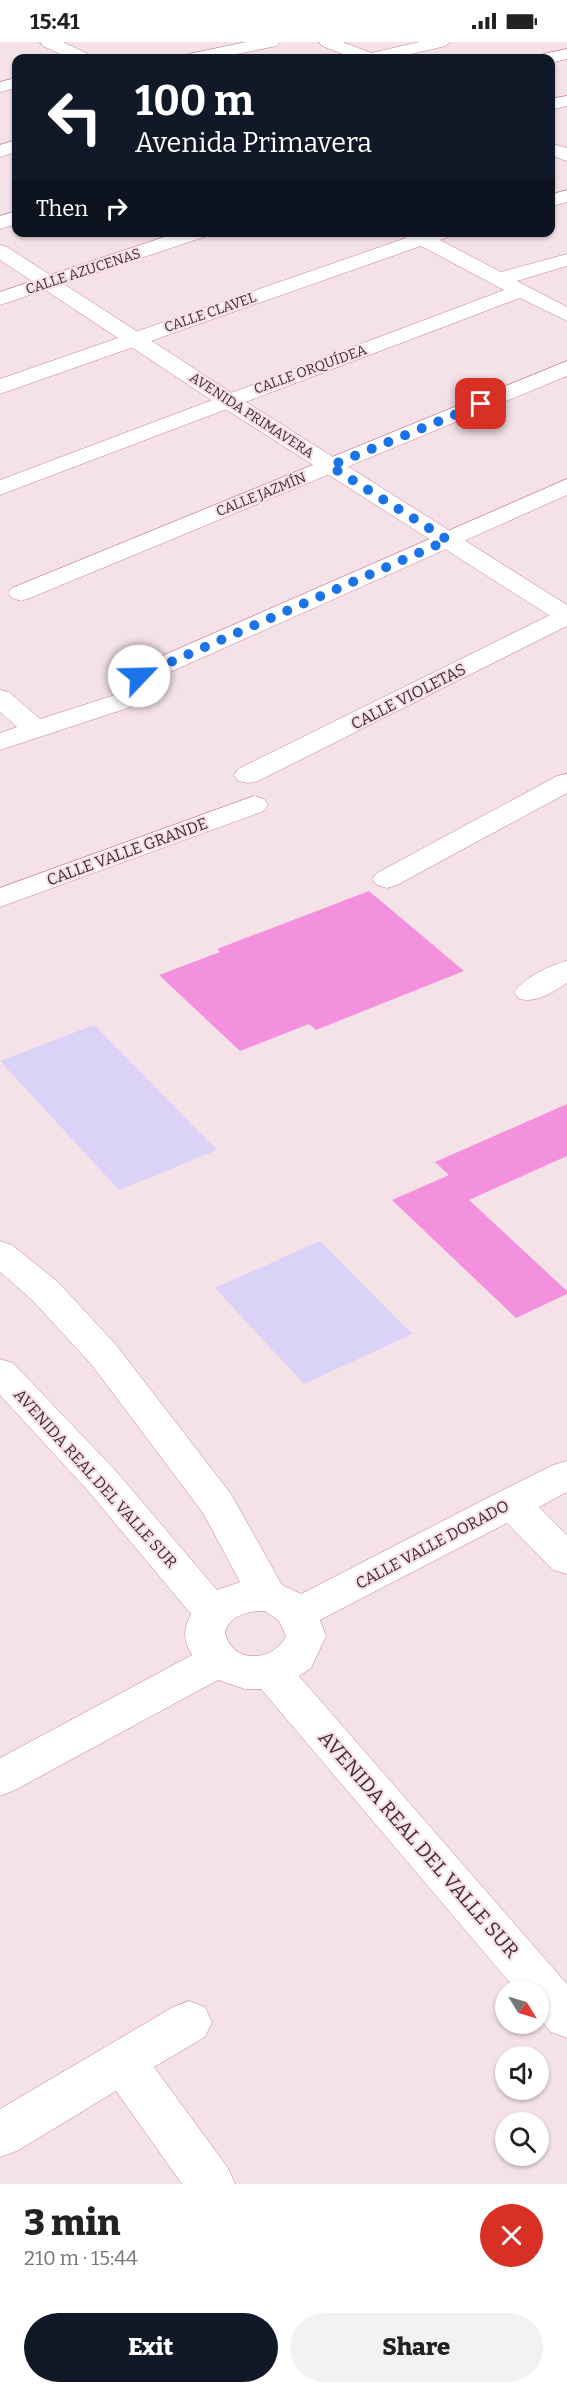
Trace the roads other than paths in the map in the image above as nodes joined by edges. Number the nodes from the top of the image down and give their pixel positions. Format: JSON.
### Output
{"nodes":[{"id":1,"x":271,"y":42,"type":"edge"},
{"id":2,"x":328,"y":42,"type":"edge"},
{"id":3,"x":440,"y":42,"type":"edge"},
{"id":4,"x":57,"y":46,"type":"edge"},
{"id":5,"x":84,"y":52,"type":"edge"},
{"id":6,"x":214,"y":54,"type":"edge"},
{"id":7,"x":357,"y":54,"type":"edge"},
{"id":8,"x":390,"y":54,"type":"edge"},
{"id":9,"x":185,"y":237,"type":"edge"},
{"id":10,"x":412,"y":237,"type":"edge"},
{"id":11,"x":417,"y":237,"type":"edge"},
{"id":12,"x":0,"y":251,"type":"edge"},
{"id":13,"x":567,"y":260,"type":"edge"},
{"id":14,"x":500,"y":279,"type":"junction"},
{"id":15,"x":49,"y":282,"type":"junction"},
{"id":16,"x":520,"y":291,"type":"junction"},
{"id":17,"x":0,"y":299,"type":"edge"},
{"id":18,"x":567,"y":315,"type":"edge"},
{"id":19,"x":135,"y":338,"type":"junction"},
{"id":20,"x":567,"y":368,"type":"edge"},
{"id":21,"x":0,"y":387,"type":"edge"},
{"id":22,"x":227,"y":400,"type":"junction"},
{"id":23,"x":330,"y":466,"type":"junction"},
{"id":24,"x":567,"y":486,"type":"edge"},
{"id":25,"x":0,"y":488,"type":"edge"},
{"id":26,"x":448,"y":540,"type":"junction"},
{"id":27,"x":21,"y":593,"type":"dead end"},
{"id":28,"x":567,"y":616,"type":"edge"},
{"id":29,"x":139,"y":676,"type":"dead end"},
{"id":30,"x":0,"y":698,"type":"edge"},
{"id":31,"x":121,"y":701,"type":"dead end"},
{"id":32,"x":36,"y":730,"type":"junction"},
{"id":33,"x":0,"y":742,"type":"edge"},
{"id":34,"x":248,"y":775,"type":"dead end"},
{"id":35,"x":567,"y":782,"type":"edge"},
{"id":36,"x":254,"y":805,"type":"dead end"},
{"id":37,"x":387,"y":879,"type":"dead end"},
{"id":38,"x":0,"y":897,"type":"edge"},
{"id":39,"x":567,"y":970,"type":"edge"},
{"id":40,"x":530,"y":992,"type":"dead end"},
{"id":41,"x":0,"y":1253,"type":"edge"},
{"id":42,"x":0,"y":1372,"type":"edge"},
{"id":43,"x":567,"y":1475,"type":"edge"},
{"id":44,"x":511,"y":1503,"type":"junction"},
{"id":45,"x":567,"y":1559,"type":"edge"},
{"id":46,"x":283,"y":1605,"type":"junction"},
{"id":47,"x":213,"y":1612,"type":"junction"},
{"id":48,"x":218,"y":1661,"type":"junction"},
{"id":49,"x":271,"y":1672,"type":"junction"},
{"id":50,"x":0,"y":1778,"type":"edge"},
{"id":51,"x":567,"y":2017,"type":"edge"},
{"id":52,"x":189,"y":2022,"type":"dead end"},
{"id":53,"x":122,"y":2061,"type":"junction"},
{"id":54,"x":0,"y":2135,"type":"edge"},
{"id":55,"x":211,"y":2184,"type":"edge"}],
"edges":[{"from":1,"to":6,"type":"street"},
{"from":2,"to":7,"type":"street"},
{"from":3,"to":8,"type":"street"},
{"from":4,"to":5,"type":"street"},
{"from":9,"to":15,"type":"street","name":"CALLE AZUCENAS"},
{"from":10,"to":19,"type":"street","name":"CALLE CLAVEL"},
{"from":11,"to":14,"type":"street"},
{"from":12,"to":15,"type":"street","name":"AVENIDA PRIMAVERA"},
{"from":13,"to":14,"type":"street"},
{"from":14,"to":16,"type":"street"},
{"from":15,"to":17,"type":"street","name":"CALLE AZUCENAS"},
{"from":15,"to":19,"type":"street","name":"AVENIDA PRIMAVERA"},
{"from":16,"to":18,"type":"street"},
{"from":16,"to":22,"type":"street","name":"CALLE ORQUÍDEA"},
{"from":19,"to":21,"type":"street","name":"CALLE CLAVEL"},
{"from":19,"to":22,"type":"street","name":"AVENIDA PRIMAVERA"},
{"from":20,"to":23,"type":"street","name":"CALLE JAZMÍN"},
{"from":22,"to":23,"type":"street","name":"AVENIDA PRIMAVERA"},
{"from":22,"to":25,"type":"street","name":"CALLE ORQUÍDEA"},
{"from":23,"to":26,"type":"street","name":"AVENIDA PRIMAVERA"},
{"from":23,"to":27,"type":"street","name":"CALLE JAZMÍN"},
{"from":24,"to":26,"type":"street"},
{"from":26,"to":28,"type":"street","name":"AVENIDA PRIMAVERA"},
{"from":26,"to":29,"type":"street"},
{"from":28,"to":34,"type":"street","name":"CALLE VIOLETAS"},
{"from":30,"to":32,"type":"street"},
{"from":31,"to":32,"type":"street"},
{"from":32,"to":33,"type":"street"},
{"from":35,"to":37,"type":"street"},
{"from":36,"to":38,"type":"street","name":"CALLE VALLE GRANDE"},
{"from":39,"to":40,"type":"street"},
{"from":41,"to":46,"type":"street"},
{"from":42,"to":47,"type":"street","name":"AVENIDA REAL DEL VALLE SUR"},
{"from":43,"to":44,"type":"street","name":"CALLE VALLE DORADO"},
{"from":44,"to":45,"type":"street"},
{"from":44,"to":46,"type":"street","name":"CALLE VALLE DORADO"},
{"from":46,"to":47,"type":"street"},
{"from":46,"to":49,"type":"street"},
{"from":47,"to":48,"type":"street"},
{"from":48,"to":49,"type":"street"},
{"from":48,"to":50,"type":"street"},
{"from":49,"to":51,"type":"street","name":"AVENIDA REAL DEL VALLE SUR"},
{"from":52,"to":53,"type":"street"},
{"from":53,"to":54,"type":"street"},
{"from":53,"to":55,"type":"street"}]}
